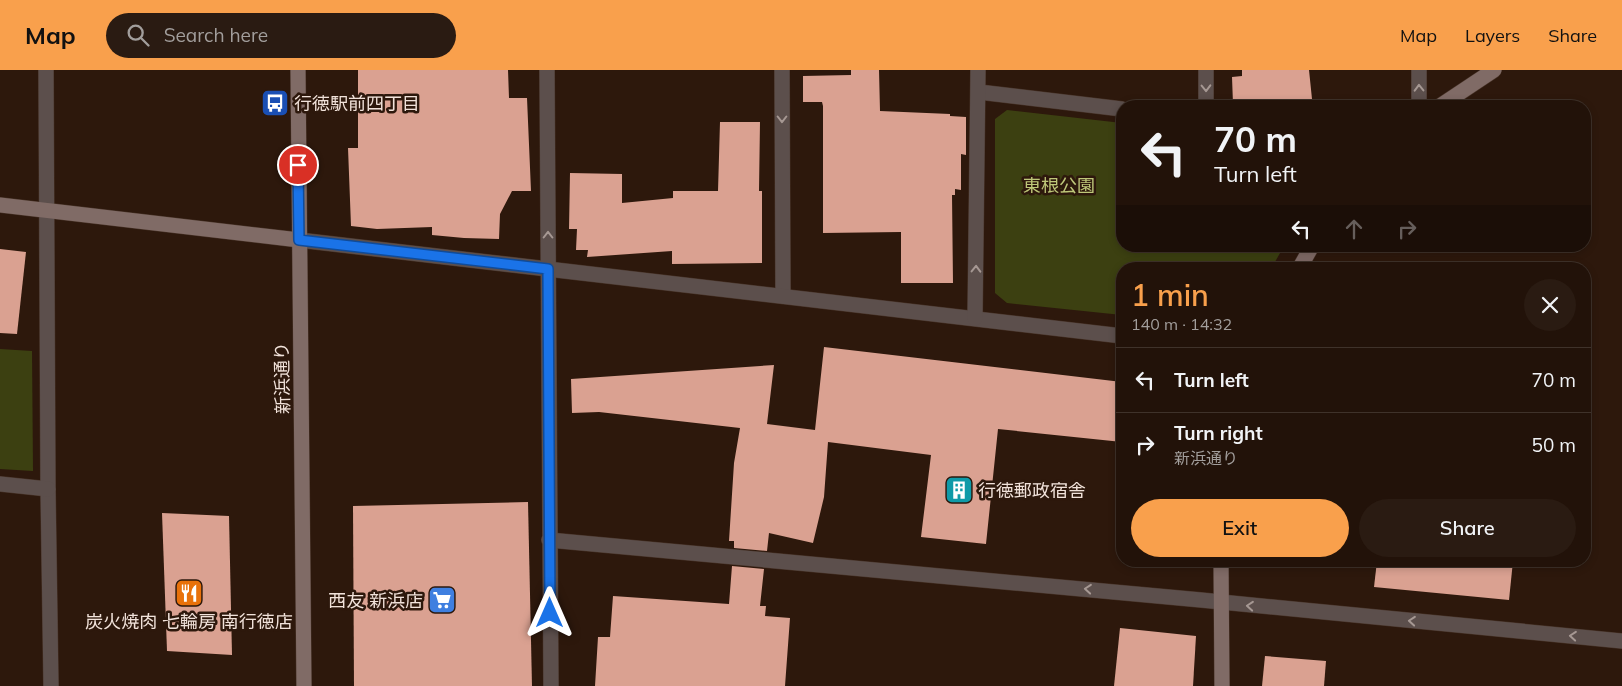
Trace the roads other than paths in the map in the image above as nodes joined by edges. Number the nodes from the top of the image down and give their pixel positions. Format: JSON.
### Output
{"nodes":[{"id":1,"x":46,"y":70,"type":"edge"},
{"id":2,"x":298,"y":70,"type":"edge"},
{"id":3,"x":547,"y":70,"type":"edge"},
{"id":4,"x":782,"y":70,"type":"edge"},
{"id":5,"x":978,"y":70,"type":"edge"},
{"id":6,"x":1206,"y":70,"type":"edge"},
{"id":7,"x":1419,"y":70,"type":"edge"},
{"id":8,"x":1494,"y":70,"type":"edge"},
{"id":9,"x":978,"y":92,"type":"junction"},
{"id":10,"x":1206,"y":100,"type":"edge"},
{"id":11,"x":1419,"y":100,"type":"edge"},
{"id":12,"x":1449,"y":100,"type":"edge"},
{"id":13,"x":1116,"y":108,"type":"edge"},
{"id":14,"x":0,"y":205,"type":"edge"},
{"id":15,"x":47,"y":210,"type":"junction"},
{"id":16,"x":299,"y":240,"type":"junction"},
{"id":17,"x":548,"y":269,"type":"junction"},
{"id":18,"x":783,"y":296,"type":"junction"},
{"id":19,"x":975,"y":318,"type":"junction"},
{"id":20,"x":1116,"y":335,"type":"edge"},
{"id":21,"x":0,"y":484,"type":"edge"},
{"id":22,"x":48,"y":488,"type":"junction"},
{"id":23,"x":549,"y":540,"type":"junction"},
{"id":24,"x":1221,"y":567,"type":"edge"},
{"id":25,"x":1221,"y":602,"type":"junction"},
{"id":26,"x":1622,"y":641,"type":"edge"},
{"id":27,"x":51,"y":686,"type":"edge"},
{"id":28,"x":304,"y":686,"type":"edge"},
{"id":29,"x":551,"y":686,"type":"edge"},
{"id":30,"x":1222,"y":686,"type":"edge"}],
"edges":[{"from":1,"to":15,"type":"street"},
{"from":2,"to":16,"type":"street","name":"新浜通り"},
{"from":17,"to":3,"type":"street","one_way":true},
{"from":4,"to":18,"type":"street","one_way":true},
{"from":5,"to":9,"type":"street"},
{"from":6,"to":10,"type":"street","one_way":true},
{"from":11,"to":7,"type":"street","one_way":true},
{"from":8,"to":12,"type":"street"},
{"from":9,"to":13,"type":"street"},
{"from":19,"to":9,"type":"street","one_way":true},
{"from":14,"to":15,"type":"street"},
{"from":15,"to":16,"type":"street"},
{"from":15,"to":22,"type":"street"},
{"from":16,"to":17,"type":"street"},
{"from":16,"to":28,"type":"street","name":"新浜通り"},
{"from":17,"to":18,"type":"street"},
{"from":17,"to":23,"type":"street"},
{"from":18,"to":19,"type":"street"},
{"from":19,"to":20,"type":"street"},
{"from":21,"to":22,"type":"street"},
{"from":22,"to":27,"type":"street"},
{"from":25,"to":23,"type":"street","one_way":true},
{"from":23,"to":29,"type":"street"},
{"from":24,"to":25,"type":"street"},
{"from":26,"to":25,"type":"street","one_way":true},
{"from":25,"to":30,"type":"street"}]}
